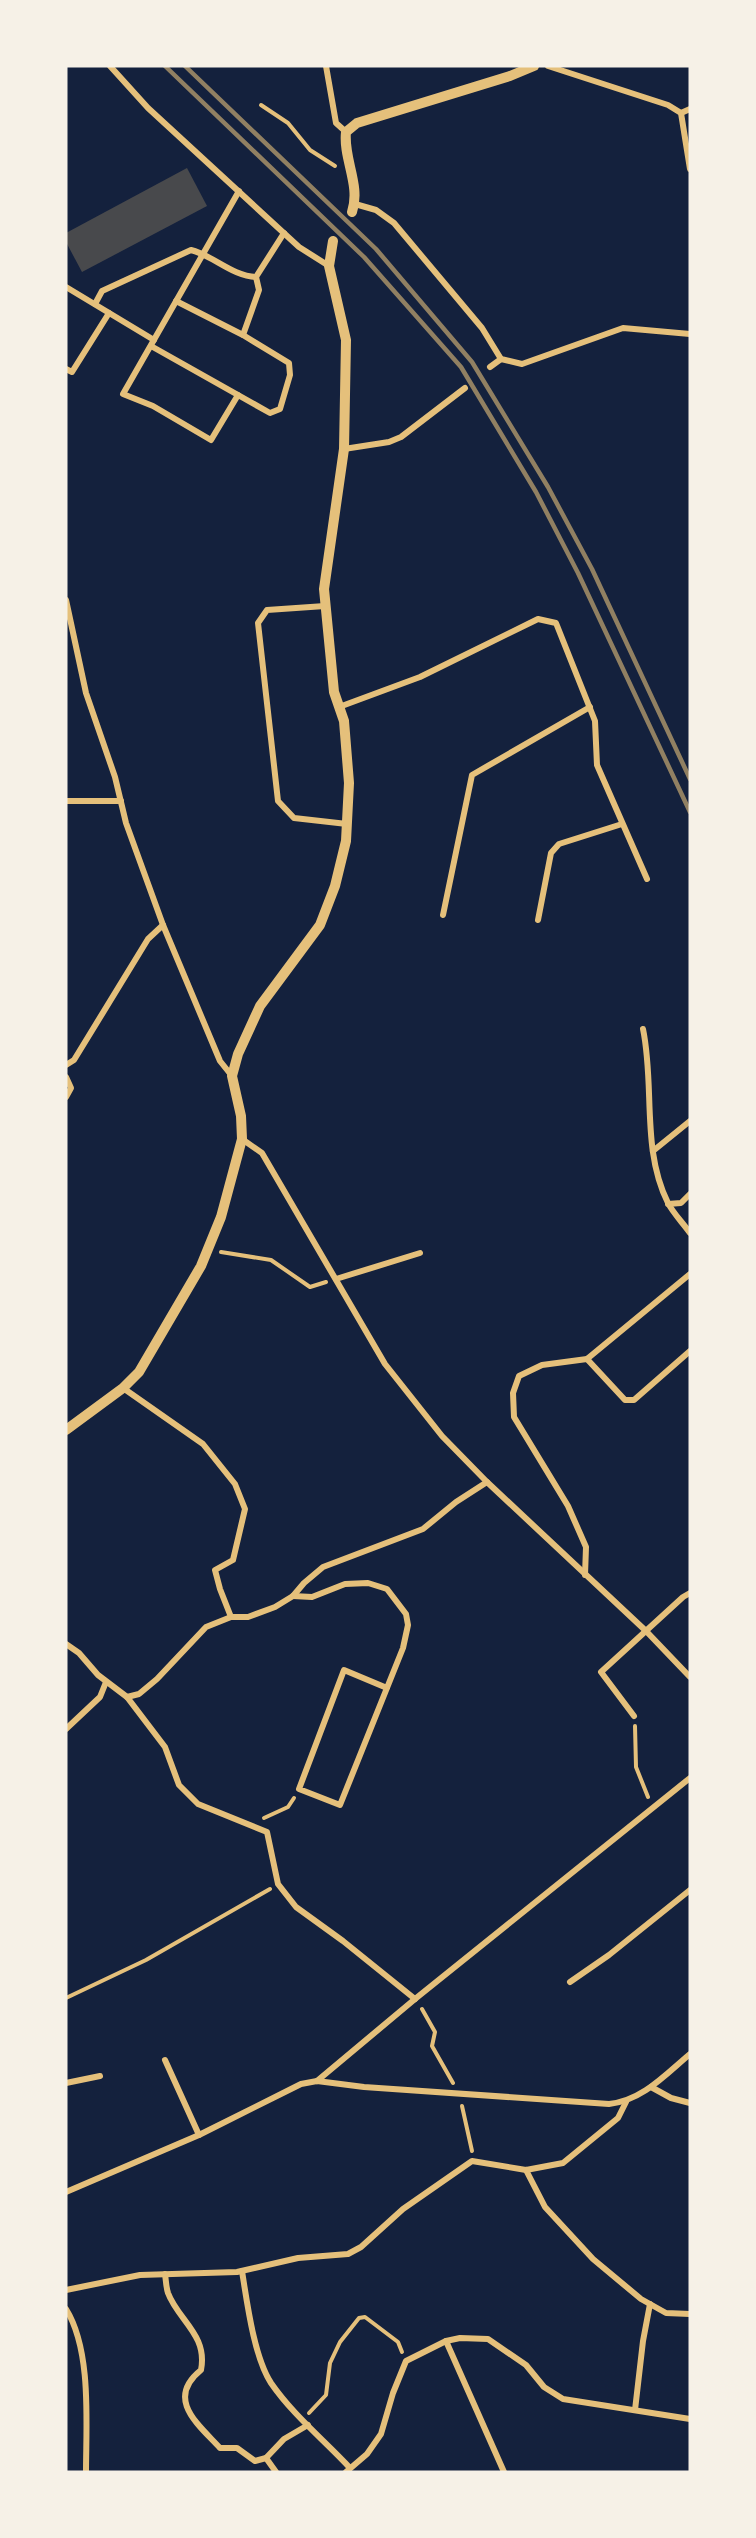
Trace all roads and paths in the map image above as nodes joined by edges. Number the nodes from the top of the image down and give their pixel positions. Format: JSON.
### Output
{"nodes":[{"id":1,"x":110,"y":66,"type":"edge"},
{"id":2,"x":326,"y":66,"type":"edge"},
{"id":3,"x":534,"y":66,"type":"edge"},
{"id":4,"x":548,"y":66,"type":"edge"},
{"id":5,"x":261,"y":105,"type":"dead end"},
{"id":6,"x":690,"y":109,"type":"edge"},
{"id":7,"x":681,"y":114,"type":"junction"},
{"id":8,"x":346,"y":132,"type":"junction"},
{"id":9,"x":350,"y":169,"type":"junction"},
{"id":10,"x":690,"y":169,"type":"edge"},
{"id":11,"x":238,"y":191,"type":"junction"},
{"id":12,"x":354,"y":208,"type":"joint"},
{"id":13,"x":284,"y":233,"type":"junction"},
{"id":14,"x":333,"y":241,"type":"dead end"},
{"id":15,"x":203,"y":253,"type":"junction"},
{"id":16,"x":329,"y":266,"type":"junction"},
{"id":17,"x":256,"y":277,"type":"junction"},
{"id":18,"x":66,"y":287,"type":"edge"},
{"id":19,"x":176,"y":301,"type":"junction"},
{"id":20,"x":95,"y":304,"type":"junction"},
{"id":21,"x":109,"y":313,"type":"junction"},
{"id":22,"x":690,"y":334,"type":"edge"},
{"id":23,"x":243,"y":335,"type":"junction"},
{"id":24,"x":152,"y":343,"type":"junction"},
{"id":25,"x":501,"y":359,"type":"junction"},
{"id":26,"x":490,"y":367,"type":"dead end"},
{"id":27,"x":66,"y":369,"type":"edge"},
{"id":28,"x":465,"y":388,"type":"dead end"},
{"id":29,"x":238,"y":395,"type":"junction"},
{"id":30,"x":344,"y":449,"type":"junction"},
{"id":31,"x":66,"y":600,"type":"edge"},
{"id":32,"x":325,"y":606,"type":"junction"},
{"id":33,"x":339,"y":707,"type":"junction"},
{"id":34,"x":590,"y":707,"type":"junction"},
{"id":35,"x":66,"y":801,"type":"edge"},
{"id":36,"x":121,"y":801,"type":"junction"},
{"id":37,"x":347,"y":824,"type":"junction"},
{"id":38,"x":622,"y":824,"type":"junction"},
{"id":39,"x":647,"y":879,"type":"dead end"},
{"id":40,"x":443,"y":915,"type":"dead end"},
{"id":41,"x":538,"y":920,"type":"dead end"},
{"id":42,"x":163,"y":925,"type":"junction"},
{"id":43,"x":643,"y":1029,"type":"dead end"},
{"id":44,"x":66,"y":1065,"type":"edge"},
{"id":45,"x":232,"y":1076,"type":"junction"},
{"id":46,"x":66,"y":1077,"type":"edge"},
{"id":47,"x":66,"y":1096,"type":"edge"},
{"id":48,"x":690,"y":1121,"type":"edge"},
{"id":49,"x":242,"y":1139,"type":"junction"},
{"id":50,"x":653,"y":1151,"type":"junction"},
{"id":51,"x":690,"y":1194,"type":"edge"},
{"id":52,"x":668,"y":1204,"type":"junction"},
{"id":53,"x":690,"y":1233,"type":"edge"},
{"id":54,"x":208,"y":1249,"type":"junction"},
{"id":55,"x":420,"y":1254,"type":"dead end"},
{"id":56,"x":690,"y":1274,"type":"edge"},
{"id":57,"x":336,"y":1279,"type":"junction"},
{"id":58,"x":690,"y":1351,"type":"edge"},
{"id":59,"x":587,"y":1359,"type":"junction"},
{"id":60,"x":123,"y":1388,"type":"junction"},
{"id":61,"x":66,"y":1430,"type":"edge"},
{"id":62,"x":487,"y":1482,"type":"junction"},
{"id":63,"x":585,"y":1575,"type":"junction"},
{"id":64,"x":690,"y":1593,"type":"edge"},
{"id":65,"x":293,"y":1596,"type":"junction"},
{"id":66,"x":231,"y":1617,"type":"junction"},
{"id":67,"x":646,"y":1631,"type":"junction"},
{"id":68,"x":66,"y":1644,"type":"edge"},
{"id":69,"x":690,"y":1677,"type":"edge"},
{"id":70,"x":106,"y":1682,"type":"junction"},
{"id":71,"x":387,"y":1688,"type":"junction"},
{"id":72,"x":127,"y":1697,"type":"junction"},
{"id":73,"x":634,"y":1716,"type":"joint"},
{"id":74,"x":66,"y":1729,"type":"edge"},
{"id":75,"x":690,"y":1778,"type":"edge"},
{"id":76,"x":299,"y":1789,"type":"junction"},
{"id":77,"x":651,"y":1809,"type":"junction"},
{"id":78,"x":249,"y":1823,"type":"junction"},
{"id":79,"x":278,"y":1884,"type":"junction"},
{"id":80,"x":690,"y":1890,"type":"edge"},
{"id":81,"x":570,"y":1982,"type":"dead end"},
{"id":82,"x":66,"y":1998,"type":"edge"},
{"id":83,"x":415,"y":2000,"type":"junction"},
{"id":84,"x":690,"y":2054,"type":"edge"},
{"id":85,"x":165,"y":2060,"type":"dead end"},
{"id":86,"x":100,"y":2076,"type":"dead end"},
{"id":87,"x":317,"y":2082,"type":"junction"},
{"id":88,"x":66,"y":2083,"type":"edge"},
{"id":89,"x":651,"y":2087,"type":"junction"},
{"id":90,"x":459,"y":2094,"type":"junction"},
{"id":91,"x":626,"y":2102,"type":"junction"},
{"id":92,"x":690,"y":2103,"type":"edge"},
{"id":93,"x":199,"y":2135,"type":"junction"},
{"id":94,"x":472,"y":2161,"type":"junction"},
{"id":95,"x":526,"y":2170,"type":"junction"},
{"id":96,"x":66,"y":2192,"type":"edge"},
{"id":97,"x":242,"y":2271,"type":"junction"},
{"id":98,"x":165,"y":2274,"type":"junction"},
{"id":99,"x":66,"y":2290,"type":"edge"},
{"id":100,"x":650,"y":2304,"type":"junction"},
{"id":101,"x":66,"y":2309,"type":"edge"},
{"id":102,"x":690,"y":2314,"type":"edge"},
{"id":103,"x":446,"y":2341,"type":"junction"},
{"id":104,"x":406,"y":2361,"type":"junction"},
{"id":105,"x":635,"y":2410,"type":"junction"},
{"id":106,"x":690,"y":2419,"type":"edge"},
{"id":107,"x":305,"y":2423,"type":"junction"},
{"id":108,"x":266,"y":2458,"type":"junction"},
{"id":109,"x":348,"y":2470,"type":"edge"},
{"id":110,"x":86,"y":2472,"type":"edge"},
{"id":111,"x":276,"y":2472,"type":"edge"},
{"id":112,"x":504,"y":2472,"type":"edge"}],
"edges":[{"from":1,"to":11,"type":"street"},
{"from":2,"to":8,"type":"street"},
{"from":3,"to":8,"type":"main road"},
{"from":4,"to":7,"type":"street"},
{"from":5,"to":9,"type":"path"},
{"from":6,"to":7,"type":"street"},
{"from":7,"to":10,"type":"street"},
{"from":8,"to":9,"type":"main road"},
{"from":9,"to":12,"type":"main road"},
{"from":11,"to":13,"type":"street"},
{"from":11,"to":15,"type":"street"},
{"from":12,"to":25,"type":"street"},
{"from":13,"to":16,"type":"street"},
{"from":13,"to":17,"type":"street"},
{"from":14,"to":16,"type":"main road"},
{"from":15,"to":17,"type":"street"},
{"from":15,"to":19,"type":"street"},
{"from":15,"to":20,"type":"street"},
{"from":16,"to":30,"type":"main road"},
{"from":17,"to":23,"type":"street"},
{"from":18,"to":20,"type":"street"},
{"from":19,"to":23,"type":"street"},
{"from":19,"to":24,"type":"street"},
{"from":20,"to":21,"type":"street"},
{"from":21,"to":24,"type":"street"},
{"from":21,"to":27,"type":"street"},
{"from":22,"to":25,"type":"street"},
{"from":23,"to":29,"type":"street"},
{"from":24,"to":29,"type":"street"},
{"from":24,"to":29,"type":"street"},
{"from":25,"to":26,"type":"street"},
{"from":28,"to":30,"type":"street"},
{"from":30,"to":32,"type":"main road"},
{"from":31,"to":36,"type":"street"},
{"from":32,"to":33,"type":"main road"},
{"from":32,"to":37,"type":"street"},
{"from":33,"to":34,"type":"street"},
{"from":33,"to":37,"type":"main road"},
{"from":34,"to":38,"type":"street"},
{"from":34,"to":40,"type":"street"},
{"from":35,"to":36,"type":"street"},
{"from":36,"to":42,"type":"street"},
{"from":37,"to":45,"type":"main road"},
{"from":38,"to":39,"type":"street"},
{"from":38,"to":41,"type":"street"},
{"from":42,"to":44,"type":"street"},
{"from":42,"to":45,"type":"street"},
{"from":43,"to":50,"type":"street"},
{"from":45,"to":49,"type":"main road"},
{"from":46,"to":47,"type":"street"},
{"from":48,"to":50,"type":"street"},
{"from":49,"to":54,"type":"main road"},
{"from":49,"to":57,"type":"street"},
{"from":50,"to":52,"type":"street"},
{"from":51,"to":52,"type":"street"},
{"from":52,"to":53,"type":"street"},
{"from":54,"to":57,"type":"path"},
{"from":54,"to":60,"type":"main road"},
{"from":55,"to":57,"type":"street"},
{"from":56,"to":59,"type":"street"},
{"from":57,"to":62,"type":"street"},
{"from":58,"to":59,"type":"street"},
{"from":59,"to":63,"type":"street"},
{"from":60,"to":61,"type":"main road"},
{"from":60,"to":66,"type":"street"},
{"from":62,"to":63,"type":"street"},
{"from":62,"to":65,"type":"street"},
{"from":63,"to":67,"type":"street"},
{"from":64,"to":67,"type":"street"},
{"from":65,"to":66,"type":"street"},
{"from":65,"to":71,"type":"street"},
{"from":66,"to":72,"type":"street"},
{"from":67,"to":69,"type":"street"},
{"from":67,"to":73,"type":"street"},
{"from":68,"to":70,"type":"street"},
{"from":70,"to":72,"type":"street"},
{"from":70,"to":74,"type":"street"},
{"from":71,"to":76,"type":"street"},
{"from":71,"to":76,"type":"street"},
{"from":72,"to":78,"type":"street"},
{"from":73,"to":77,"type":"path"},
{"from":75,"to":77,"type":"street"},
{"from":76,"to":78,"type":"path"},
{"from":77,"to":83,"type":"street"},
{"from":78,"to":79,"type":"street"},
{"from":79,"to":82,"type":"path"},
{"from":79,"to":83,"type":"street"},
{"from":80,"to":81,"type":"street"},
{"from":83,"to":87,"type":"street"},
{"from":83,"to":90,"type":"path"},
{"from":84,"to":89,"type":"street"},
{"from":85,"to":93,"type":"street"},
{"from":86,"to":88,"type":"street"},
{"from":87,"to":90,"type":"street"},
{"from":87,"to":93,"type":"street"},
{"from":89,"to":91,"type":"street"},
{"from":89,"to":92,"type":"street"},
{"from":90,"to":91,"type":"street"},
{"from":90,"to":94,"type":"path"},
{"from":91,"to":95,"type":"street"},
{"from":93,"to":96,"type":"street"},
{"from":94,"to":95,"type":"street"},
{"from":94,"to":97,"type":"street"},
{"from":95,"to":100,"type":"street"},
{"from":97,"to":98,"type":"street"},
{"from":97,"to":107,"type":"street"},
{"from":98,"to":99,"type":"street"},
{"from":98,"to":108,"type":"street"},
{"from":100,"to":102,"type":"street"},
{"from":100,"to":105,"type":"street"},
{"from":101,"to":110,"type":"street"},
{"from":103,"to":104,"type":"street"},
{"from":103,"to":105,"type":"street"},
{"from":103,"to":112,"type":"street"},
{"from":104,"to":107,"type":"path"},
{"from":104,"to":109,"type":"street"},
{"from":105,"to":106,"type":"street"},
{"from":107,"to":108,"type":"street"},
{"from":107,"to":109,"type":"street"},
{"from":108,"to":111,"type":"street"}]}
